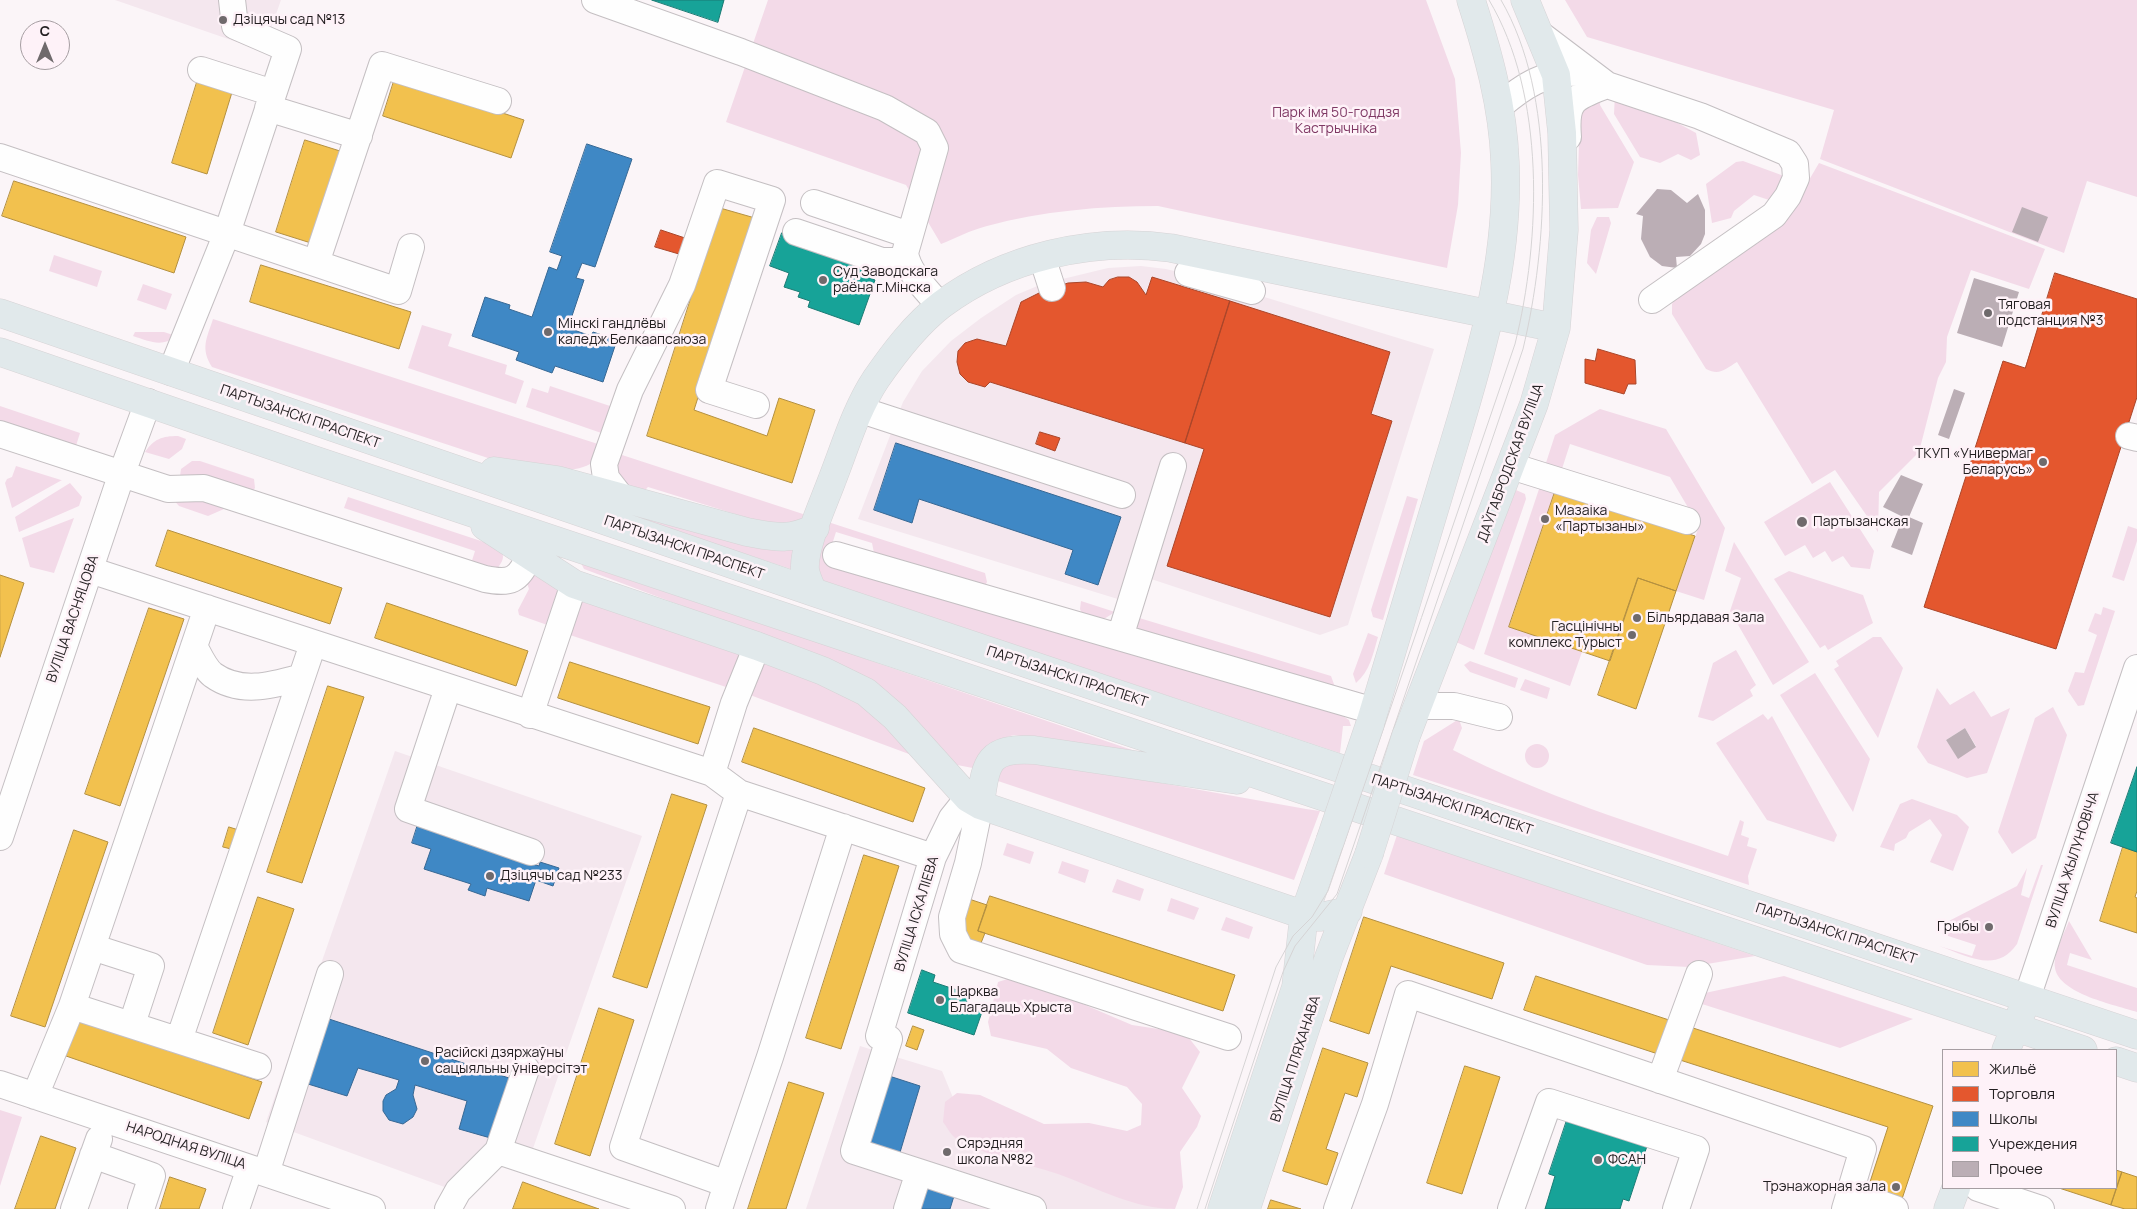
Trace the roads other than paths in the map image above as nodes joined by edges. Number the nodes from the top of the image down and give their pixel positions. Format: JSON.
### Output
{"nodes":[{"id":1,"x":232,"y":0,"type":"edge"},
{"id":2,"x":596,"y":0,"type":"edge"},
{"id":3,"x":1471,"y":0,"type":"edge"},
{"id":4,"x":1525,"y":0,"type":"edge"},
{"id":5,"x":1541,"y":35,"type":"junction"},
{"id":6,"x":201,"y":70,"type":"dead end"},
{"id":7,"x":1556,"y":75,"type":"junction"},
{"id":8,"x":1597,"y":79,"type":"junction"},
{"id":9,"x":271,"y":100,"type":"junction"},
{"id":10,"x":498,"y":101,"type":"dead end"},
{"id":11,"x":1500,"y":106,"type":"junction"},
{"id":12,"x":358,"y":136,"type":"junction"},
{"id":13,"x":0,"y":157,"type":"edge"},
{"id":14,"x":1563,"y":162,"type":"junction"},
{"id":15,"x":814,"y":203,"type":"dead end"},
{"id":16,"x":796,"y":232,"type":"dead end"},
{"id":17,"x":227,"y":233,"type":"junction"},
{"id":18,"x":909,"y":235,"type":"junction"},
{"id":19,"x":411,"y":247,"type":"dead end"},
{"id":20,"x":1042,"y":257,"type":"junction"},
{"id":21,"x":906,"y":261,"type":"junction"},
{"id":22,"x":316,"y":264,"type":"junction"},
{"id":23,"x":1188,"y":271,"type":"junction"},
{"id":24,"x":1052,"y":288,"type":"dead end"},
{"id":25,"x":1252,"y":291,"type":"dead end"},
{"id":26,"x":1652,"y":300,"type":"dead end"},
{"id":27,"x":940,"y":306,"type":"junction"},
{"id":28,"x":0,"y":313,"type":"edge"},
{"id":29,"x":1491,"y":315,"type":"junction"},
{"id":30,"x":1556,"y":328,"type":"junction"},
{"id":31,"x":0,"y":352,"type":"edge"},
{"id":32,"x":171,"y":372,"type":"junction"},
{"id":33,"x":148,"y":402,"type":"junction"},
{"id":34,"x":756,"y":405,"type":"dead end"},
{"id":35,"x":861,"y":410,"type":"junction"},
{"id":36,"x":0,"y":434,"type":"edge"},
{"id":37,"x":604,"y":464,"type":"junction"},
{"id":38,"x":1173,"y":466,"type":"dead end"},
{"id":39,"x":1511,"y":466,"type":"junction"},
{"id":40,"x":447,"y":467,"type":"junction"},
{"id":41,"x":122,"y":473,"type":"junction"},
{"id":42,"x":563,"y":481,"type":"junction"},
{"id":43,"x":1122,"y":494,"type":"dead end"},
{"id":44,"x":620,"y":496,"type":"junction"},
{"id":45,"x":459,"y":508,"type":"junction"},
{"id":46,"x":1687,"y":521,"type":"dead end"},
{"id":47,"x":814,"y":528,"type":"junction"},
{"id":48,"x":836,"y":555,"type":"dead end"},
{"id":49,"x":529,"y":556,"type":"junction"},
{"id":50,"x":90,"y":570,"type":"junction"},
{"id":51,"x":574,"y":584,"type":"junction"},
{"id":52,"x":813,"y":592,"type":"junction"},
{"id":53,"x":207,"y":608,"type":"junction"},
{"id":54,"x":1120,"y":637,"type":"junction"},
{"id":55,"x":313,"y":644,"type":"junction"},
{"id":56,"x":194,"y":646,"type":"junction"},
{"id":57,"x":757,"y":646,"type":"junction"},
{"id":58,"x":2137,"y":668,"type":"edge"},
{"id":59,"x":302,"y":677,"type":"junction"},
{"id":60,"x":448,"y":688,"type":"junction"},
{"id":61,"x":1418,"y":706,"type":"junction"},
{"id":62,"x":2130,"y":712,"type":"edge"},
{"id":63,"x":530,"y":715,"type":"junction"},
{"id":64,"x":1372,"y":717,"type":"junction"},
{"id":65,"x":1499,"y":717,"type":"dead end"},
{"id":66,"x":712,"y":773,"type":"junction"},
{"id":67,"x":1311,"y":791,"type":"junction"},
{"id":68,"x":739,"y":793,"type":"junction"},
{"id":69,"x":974,"y":802,"type":"junction"},
{"id":70,"x":843,"y":827,"type":"junction"},
{"id":71,"x":0,"y":837,"type":"edge"},
{"id":72,"x":531,"y":852,"type":"dead end"},
{"id":73,"x":933,"y":857,"type":"junction"},
{"id":74,"x":1348,"y":911,"type":"junction"},
{"id":75,"x":1304,"y":915,"type":"junction"},
{"id":76,"x":92,"y":947,"type":"junction"},
{"id":77,"x":330,"y":974,"type":"dead end"},
{"id":78,"x":1699,"y":974,"type":"dead end"},
{"id":79,"x":2027,"y":998,"type":"junction"},
{"id":80,"x":72,"y":1006,"type":"junction"},
{"id":81,"x":132,"y":1024,"type":"junction"},
{"id":82,"x":2137,"y":1035,"type":"edge"},
{"id":83,"x":1228,"y":1037,"type":"dead end"},
{"id":84,"x":2011,"y":1039,"type":"edge"},
{"id":85,"x":179,"y":1040,"type":"junction"},
{"id":86,"x":2076,"y":1049,"type":"edge"},
{"id":87,"x":2117,"y":1061,"type":"edge"},
{"id":88,"x":258,"y":1066,"type":"dead end"},
{"id":89,"x":2137,"y":1068,"type":"edge"},
{"id":90,"x":526,"y":1069,"type":"dead end"},
{"id":91,"x":1660,"y":1080,"type":"junction"},
{"id":92,"x":0,"y":1084,"type":"edge"},
{"id":93,"x":36,"y":1096,"type":"junction"},
{"id":94,"x":106,"y":1120,"type":"junction"},
{"id":95,"x":498,"y":1150,"type":"junction"},
{"id":96,"x":93,"y":1155,"type":"junction"},
{"id":97,"x":258,"y":1171,"type":"junction"},
{"id":98,"x":919,"y":1172,"type":"junction"},
{"id":99,"x":727,"y":1184,"type":"junction"},
{"id":100,"x":1956,"y":1189,"type":"edge"},
{"id":101,"x":1981,"y":1189,"type":"edge"},
{"id":102,"x":1848,"y":1201,"type":"edge"},
{"id":103,"x":74,"y":1209,"type":"edge"},
{"id":104,"x":141,"y":1209,"type":"edge"},
{"id":105,"x":236,"y":1209,"type":"edge"},
{"id":106,"x":372,"y":1209,"type":"edge"},
{"id":107,"x":448,"y":1209,"type":"edge"},
{"id":108,"x":672,"y":1209,"type":"edge"},
{"id":109,"x":719,"y":1209,"type":"edge"},
{"id":110,"x":907,"y":1209,"type":"edge"},
{"id":111,"x":1033,"y":1209,"type":"edge"},
{"id":112,"x":1222,"y":1209,"type":"edge"},
{"id":113,"x":1246,"y":1209,"type":"edge"},
{"id":114,"x":1337,"y":1209,"type":"edge"},
{"id":115,"x":1511,"y":1209,"type":"edge"},
{"id":116,"x":1676,"y":1209,"type":"edge"},
{"id":117,"x":1896,"y":1209,"type":"edge"},
{"id":118,"x":1948,"y":1209,"type":"edge"},
{"id":119,"x":2041,"y":1209,"type":"edge"}],
"edges":[{"from":1,"to":9,"type":"street"},
{"from":2,"to":18,"type":"street"},
{"from":3,"to":11,"type":"main road"},
{"from":4,"to":5,"type":"main road","name":"ДАЎГАБРОДСКАЯ ВУЛІЦА"},
{"from":5,"to":7,"type":"main road","name":"ДАЎГАБРОДСКАЯ ВУЛІЦА"},
{"from":5,"to":8,"type":"street"},
{"from":6,"to":9,"type":"street"},
{"from":7,"to":8,"type":"street"},
{"from":7,"to":11,"type":"street"},
{"from":7,"to":14,"type":"main road","name":"ДАЎГАБРОДСКАЯ ВУЛІЦА"},
{"from":8,"to":14,"type":"street"},
{"from":8,"to":26,"type":"street"},
{"from":9,"to":12,"type":"street"},
{"from":9,"to":17,"type":"street"},
{"from":10,"to":12,"type":"street"},
{"from":11,"to":29,"type":"main road"},
{"from":12,"to":22,"type":"street"},
{"from":13,"to":17,"type":"street"},
{"from":14,"to":30,"type":"main road","name":"ДАЎГАБРОДСКАЯ ВУЛІЦА"},
{"from":15,"to":18,"type":"street"},
{"from":16,"to":21,"type":"street"},
{"from":17,"to":22,"type":"street"},
{"from":17,"to":32,"type":"street"},
{"from":18,"to":21,"type":"street"},
{"from":19,"to":22,"type":"street"},
{"from":20,"to":23,"type":"main road"},
{"from":20,"to":24,"type":"street"},
{"from":20,"to":27,"type":"main road"},
{"from":21,"to":27,"type":"street"},
{"from":23,"to":25,"type":"street"},
{"from":23,"to":29,"type":"main road"},
{"from":27,"to":35,"type":"main road"},
{"from":28,"to":32,"type":"main road","name":"ПАРТЫЗАНСКІ ПРАСПЕКТ"},
{"from":29,"to":30,"type":"main road"},
{"from":29,"to":64,"type":"main road"},
{"from":30,"to":39,"type":"main road","name":"ДАЎГАБРОДСКАЯ ВУЛІЦА"},
{"from":31,"to":33,"type":"main road"},
{"from":32,"to":33,"type":"main road"},
{"from":32,"to":40,"type":"main road","name":"ПАРТЫЗАНСКІ ПРАСПЕКТ"},
{"from":33,"to":41,"type":"street","name":"ВУЛІЦА ВАСНЯЦОВА"},
{"from":33,"to":45,"type":"main road"},
{"from":34,"to":37,"type":"street"},
{"from":35,"to":43,"type":"street"},
{"from":35,"to":47,"type":"main road"},
{"from":36,"to":41,"type":"street"},
{"from":37,"to":42,"type":"street"},
{"from":37,"to":44,"type":"street"},
{"from":38,"to":54,"type":"street"},
{"from":39,"to":46,"type":"street"},
{"from":39,"to":61,"type":"main road","name":"ДАЎГАБРОДСКАЯ ВУЛІЦА"},
{"from":40,"to":42,"type":"main road"},
{"from":40,"to":52,"type":"main road","name":"ПАРТЫЗАНСКІ ПРАСПЕКТ"},
{"from":41,"to":49,"type":"street"},
{"from":41,"to":50,"type":"street","name":"ВУЛІЦА ВАСНЯЦОВА"},
{"from":42,"to":44,"type":"main road"},
{"from":44,"to":47,"type":"main road"},
{"from":45,"to":49,"type":"main road"},
{"from":45,"to":67,"type":"main road"},
{"from":47,"to":52,"type":"main road"},
{"from":48,"to":54,"type":"street"},
{"from":49,"to":51,"type":"main road"},
{"from":50,"to":53,"type":"street"},
{"from":50,"to":71,"type":"street","name":"ВУЛІЦА ВАСНЯЦОВА"},
{"from":51,"to":57,"type":"main road"},
{"from":51,"to":63,"type":"street"},
{"from":52,"to":79,"type":"main road","name":"ПАРТЫЗАНСКІ ПРАСПЕКТ"},
{"from":53,"to":55,"type":"street"},
{"from":53,"to":56,"type":"street"},
{"from":54,"to":64,"type":"street"},
{"from":55,"to":59,"type":"street"},
{"from":55,"to":60,"type":"street"},
{"from":56,"to":59,"type":"street"},
{"from":56,"to":76,"type":"street"},
{"from":57,"to":66,"type":"street"},
{"from":57,"to":69,"type":"main road"},
{"from":58,"to":62,"type":"street","name":"ВУЛІЦА ЖЫЛУНОВІЧА"},
{"from":59,"to":85,"type":"street"},
{"from":60,"to":63,"type":"street"},
{"from":60,"to":72,"type":"street"},
{"from":61,"to":64,"type":"main road"},
{"from":61,"to":65,"type":"street"},
{"from":61,"to":74,"type":"main road","name":"ДАЎГАБРОДСКАЯ ВУЛІЦА","bridge":true},
{"from":62,"to":79,"type":"street","name":"ВУЛІЦА ЖЫЛУНОВІЧА"},
{"from":63,"to":66,"type":"street"},
{"from":64,"to":75,"type":"main road","bridge":true},
{"from":66,"to":68,"type":"street"},
{"from":67,"to":69,"type":"main road"},
{"from":67,"to":84,"type":"main road"},
{"from":68,"to":70,"type":"street"},
{"from":68,"to":99,"type":"street"},
{"from":69,"to":73,"type":"street","name":"ВУЛІЦА ІСКАЛІЕВА"},
{"from":69,"to":75,"type":"main road"},
{"from":69,"to":83,"type":"street"},
{"from":70,"to":73,"type":"street"},
{"from":70,"to":99,"type":"street"},
{"from":73,"to":98,"type":"street","name":"ВУЛІЦА ІСКАЛІЕВА"},
{"from":74,"to":75,"type":"main road"},
{"from":74,"to":113,"type":"main road","name":"ВУЛІЦА ПЛЯХАНАВА"},
{"from":75,"to":112,"type":"main road","name":"ВУЛІЦА ПЛЯХАНАВА"},
{"from":76,"to":80,"type":"street"},
{"from":76,"to":81,"type":"street"},
{"from":77,"to":97,"type":"street"},
{"from":78,"to":91,"type":"street"},
{"from":79,"to":82,"type":"main road","name":"ПАРТЫЗАНСКІ ПРАСПЕКТ"},
{"from":79,"to":84,"type":"main road","name":"ВУЛІЦА ЖЫЛУНОВІЧА"},
{"from":80,"to":81,"type":"street"},
{"from":80,"to":93,"type":"street"},
{"from":81,"to":85,"type":"street"},
{"from":84,"to":86,"type":"main road"},
{"from":85,"to":88,"type":"street"},
{"from":87,"to":89,"type":"main road"},
{"from":90,"to":95,"type":"street"},
{"from":91,"to":102,"type":"street"},
{"from":91,"to":114,"type":"street"},
{"from":92,"to":93,"type":"street","name":"НАРОДНАЯ ВУЛІЦА"},
{"from":93,"to":94,"type":"street","name":"НАРОДНАЯ ВУЛІЦА"},
{"from":94,"to":96,"type":"street"},
{"from":94,"to":97,"type":"street","name":"НАРОДНАЯ ВУЛІЦА"},
{"from":95,"to":107,"type":"street"},
{"from":95,"to":108,"type":"street"},
{"from":96,"to":103,"type":"street"},
{"from":96,"to":104,"type":"street"},
{"from":97,"to":105,"type":"street"},
{"from":97,"to":106,"type":"street","name":"НАРОДНАЯ ВУЛІЦА"},
{"from":98,"to":110,"type":"street"},
{"from":98,"to":111,"type":"street"},
{"from":99,"to":109,"type":"street"},
{"from":100,"to":118,"type":"main road"},
{"from":101,"to":119,"type":"street"},
{"from":102,"to":117,"type":"street"},
{"from":115,"to":116,"type":"street"}]}
